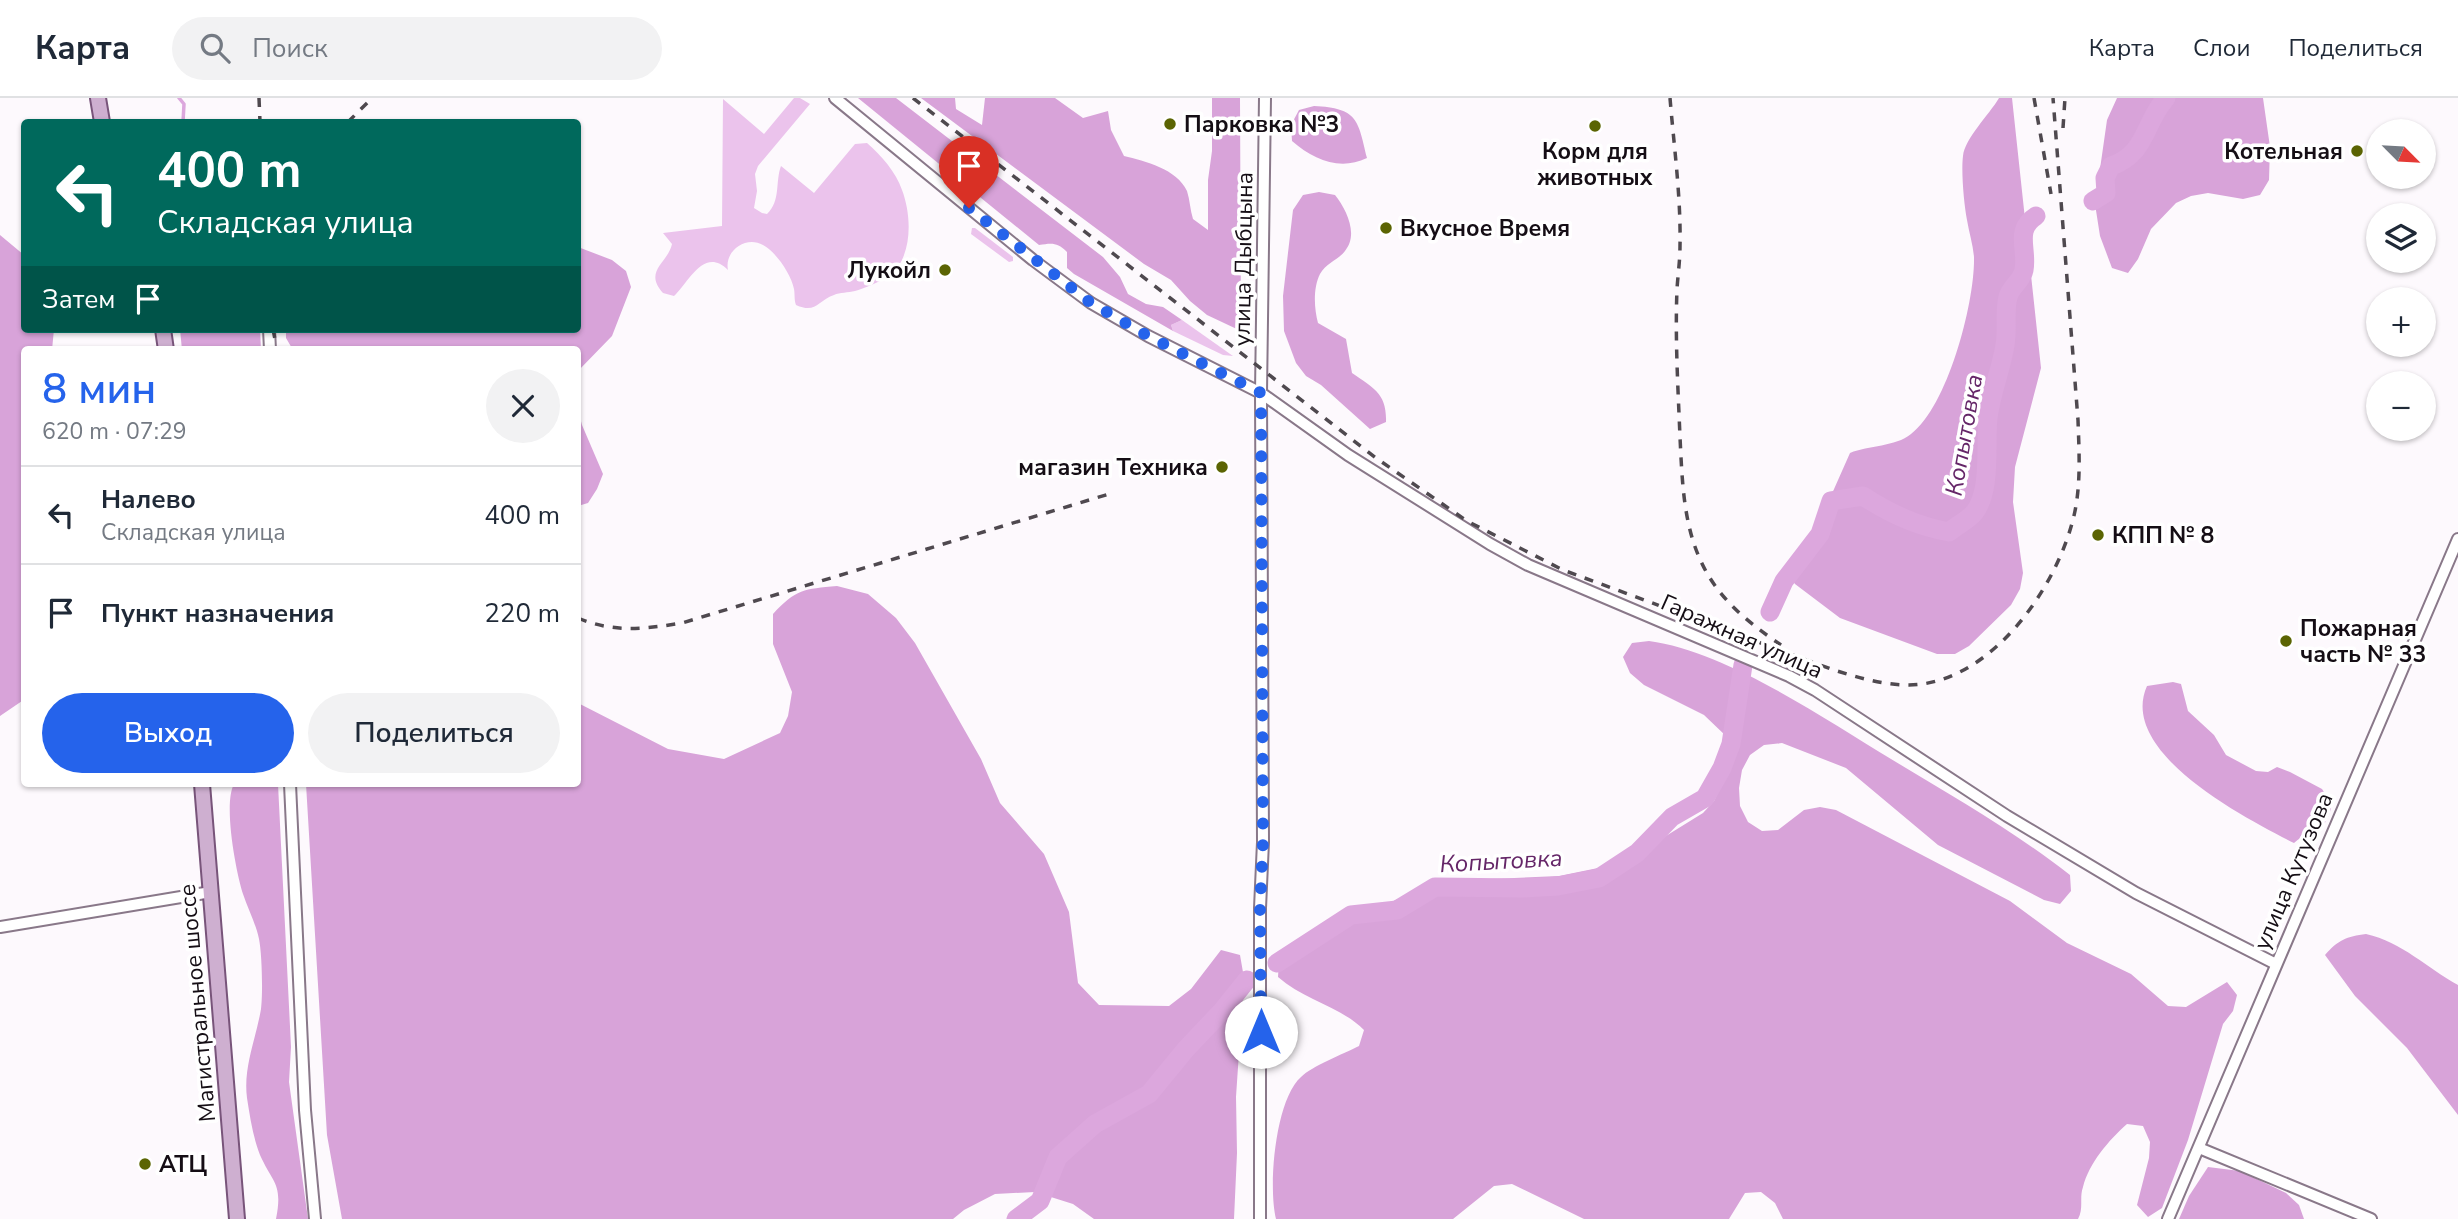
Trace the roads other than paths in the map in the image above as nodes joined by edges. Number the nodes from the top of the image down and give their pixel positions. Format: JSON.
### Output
{"nodes":[{"id":1,"x":98,"y":98,"type":"edge"},
{"id":2,"x":835,"y":98,"type":"edge"},
{"id":3,"x":1265,"y":98,"type":"edge"},
{"id":4,"x":102,"y":119,"type":"edge"},
{"id":5,"x":1261,"y":393,"type":"junction"},
{"id":6,"x":2458,"y":540,"type":"edge"},
{"id":7,"x":202,"y":787,"type":"edge"},
{"id":8,"x":290,"y":787,"type":"edge"},
{"id":9,"x":211,"y":892,"type":"junction"},
{"id":10,"x":0,"y":926,"type":"edge"},
{"id":11,"x":2276,"y":964,"type":"junction"},
{"id":12,"x":2199,"y":1148,"type":"junction"},
{"id":13,"x":237,"y":1219,"type":"edge"},
{"id":14,"x":315,"y":1219,"type":"edge"},
{"id":15,"x":1260,"y":1219,"type":"edge"},
{"id":16,"x":2168,"y":1219,"type":"edge"},
{"id":17,"x":2371,"y":1219,"type":"edge"}],
"edges":[{"from":1,"to":4,"type":"main road"},
{"from":2,"to":5,"type":"street","name":"Гаражная улица"},
{"from":3,"to":5,"type":"street","name":"улица Дыбцына"},
{"from":5,"to":11,"type":"street","name":"Гаражная улица"},
{"from":5,"to":15,"type":"street","name":"улица Дыбцына"},
{"from":6,"to":11,"type":"street","name":"улица Кутузова"},
{"from":7,"to":9,"type":"main road","name":"Магистральное шоссе"},
{"from":8,"to":14,"type":"street"},
{"from":9,"to":10,"type":"street"},
{"from":9,"to":13,"type":"main road","name":"Магистральное шоссе"},
{"from":11,"to":12,"type":"street","name":"улица Кутузова"},
{"from":12,"to":16,"type":"street","name":"улица Кутузова"},
{"from":12,"to":17,"type":"street"}]}
